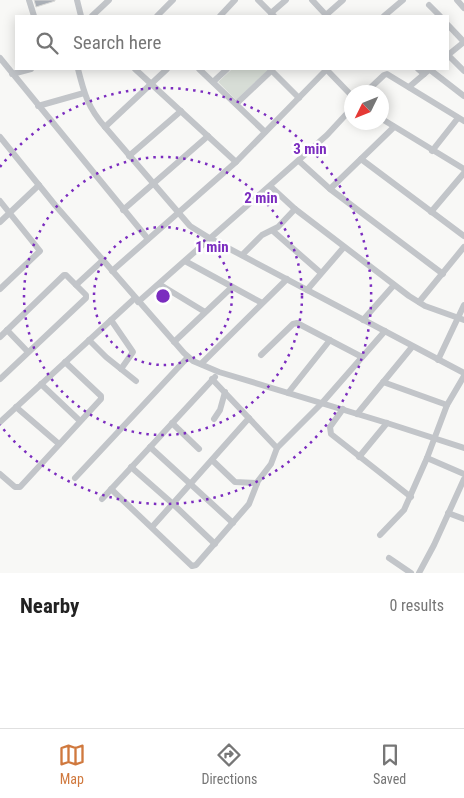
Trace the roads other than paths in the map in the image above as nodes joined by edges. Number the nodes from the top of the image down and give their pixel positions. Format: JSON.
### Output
{"nodes":[{"id":1,"x":29,"y":0,"type":"edge"},
{"id":2,"x":77,"y":0,"type":"edge"},
{"id":3,"x":109,"y":0,"type":"edge"},
{"id":4,"x":173,"y":0,"type":"edge"},
{"id":5,"x":235,"y":0,"type":"edge"},
{"id":6,"x":258,"y":0,"type":"edge"},
{"id":7,"x":286,"y":0,"type":"edge"},
{"id":8,"x":312,"y":0,"type":"edge"},
{"id":9,"x":343,"y":0,"type":"edge"},
{"id":10,"x":403,"y":0,"type":"edge"},
{"id":11,"x":457,"y":0,"type":"edge"},
{"id":12,"x":429,"y":5,"type":"dead end"},
{"id":13,"x":464,"y":8,"type":"edge"},
{"id":14,"x":34,"y":15,"type":"edge"},
{"id":15,"x":82,"y":15,"type":"edge"},
{"id":16,"x":93,"y":15,"type":"edge"},
{"id":17,"x":158,"y":15,"type":"edge"},
{"id":18,"x":221,"y":15,"type":"edge"},
{"id":19,"x":273,"y":15,"type":"edge"},
{"id":20,"x":326,"y":15,"type":"edge"},
{"id":21,"x":328,"y":15,"type":"edge"},
{"id":22,"x":385,"y":15,"type":"edge"},
{"id":23,"x":439,"y":15,"type":"edge"},
{"id":24,"x":449,"y":26,"type":"edge"},
{"id":25,"x":464,"y":42,"type":"edge"},
{"id":26,"x":449,"y":52,"type":"edge"},
{"id":27,"x":449,"y":55,"type":"edge"},
{"id":28,"x":0,"y":58,"type":"edge"},
{"id":29,"x":27,"y":70,"type":"edge"},
{"id":30,"x":78,"y":70,"type":"edge"},
{"id":31,"x":136,"y":70,"type":"edge"},
{"id":32,"x":166,"y":70,"type":"edge"},
{"id":33,"x":200,"y":70,"type":"edge"},
{"id":34,"x":226,"y":70,"type":"edge"},
{"id":35,"x":271,"y":70,"type":"edge"},
{"id":36,"x":326,"y":70,"type":"edge"},
{"id":37,"x":328,"y":70,"type":"edge"},
{"id":38,"x":428,"y":71,"type":"edge"},
{"id":39,"x":464,"y":71,"type":"edge"},
{"id":40,"x":12,"y":74,"type":"junction"},
{"id":41,"x":213,"y":82,"type":"junction"},
{"id":42,"x":152,"y":84,"type":"junction"},
{"id":43,"x":373,"y":85,"type":"edge"},
{"id":44,"x":344,"y":87,"type":"edge"},
{"id":45,"x":409,"y":87,"type":"junction"},
{"id":46,"x":84,"y":93,"type":"junction"},
{"id":47,"x":464,"y":96,"type":"edge"},
{"id":48,"x":299,"y":98,"type":"junction"},
{"id":49,"x":236,"y":104,"type":"junction"},
{"id":50,"x":38,"y":106,"type":"junction"},
{"id":51,"x":181,"y":111,"type":"junction"},
{"id":52,"x":344,"y":117,"type":"edge"},
{"id":53,"x":461,"y":119,"type":"edge"},
{"id":54,"x":389,"y":123,"type":"edge"},
{"id":55,"x":105,"y":127,"type":"junction"},
{"id":56,"x":394,"y":127,"type":"junction"},
{"id":57,"x":265,"y":132,"type":"junction"},
{"id":58,"x":208,"y":136,"type":"junction"},
{"id":59,"x":0,"y":137,"type":"edge"},
{"id":60,"x":432,"y":151,"type":"junction"},
{"id":61,"x":129,"y":156,"type":"junction"},
{"id":62,"x":361,"y":159,"type":"junction"},
{"id":63,"x":299,"y":161,"type":"junction"},
{"id":64,"x":236,"y":162,"type":"junction"},
{"id":65,"x":464,"y":171,"type":"edge"},
{"id":66,"x":153,"y":184,"type":"junction"},
{"id":67,"x":39,"y":185,"type":"junction"},
{"id":68,"x":270,"y":186,"type":"junction"},
{"id":69,"x":330,"y":189,"type":"junction"},
{"id":70,"x":0,"y":201,"type":"edge"},
{"id":71,"x":295,"y":209,"type":"junction"},
{"id":72,"x":123,"y":210,"type":"junction"},
{"id":73,"x":10,"y":212,"type":"junction"},
{"id":74,"x":432,"y":212,"type":"junction"},
{"id":75,"x":179,"y":213,"type":"junction"},
{"id":76,"x":0,"y":222,"type":"edge"},
{"id":77,"x":272,"y":230,"type":"junction"},
{"id":78,"x":464,"y":236,"type":"edge"},
{"id":79,"x":148,"y":239,"type":"junction"},
{"id":80,"x":210,"y":239,"type":"junction"},
{"id":81,"x":344,"y":246,"type":"junction"},
{"id":82,"x":464,"y":247,"type":"edge"},
{"id":83,"x":242,"y":255,"type":"junction"},
{"id":84,"x":102,"y":260,"type":"junction"},
{"id":85,"x":185,"y":261,"type":"junction"},
{"id":86,"x":112,"y":271,"type":"junction"},
{"id":87,"x":321,"y":273,"type":"junction"},
{"id":88,"x":442,"y":274,"type":"junction"},
{"id":89,"x":287,"y":279,"type":"junction"},
{"id":90,"x":159,"y":284,"type":"junction"},
{"id":91,"x":76,"y":285,"type":"junction"},
{"id":92,"x":394,"y":285,"type":"junction"},
{"id":93,"x":232,"y":287,"type":"junction"},
{"id":94,"x":0,"y":290,"type":"edge"},
{"id":95,"x":307,"y":290,"type":"junction"},
{"id":96,"x":137,"y":300,"type":"junction"},
{"id":97,"x":419,"y":302,"type":"junction"},
{"id":98,"x":262,"y":303,"type":"junction"},
{"id":99,"x":464,"y":305,"type":"edge"},
{"id":100,"x":205,"y":312,"type":"junction"},
{"id":101,"x":461,"y":319,"type":"edge"},
{"id":102,"x":111,"y":320,"type":"junction"},
{"id":103,"x":363,"y":320,"type":"junction"},
{"id":104,"x":7,"y":330,"type":"junction"},
{"id":105,"x":385,"y":331,"type":"junction"},
{"id":106,"x":0,"y":337,"type":"edge"},
{"id":107,"x":89,"y":340,"type":"junction"},
{"id":108,"x":330,"y":340,"type":"junction"},
{"id":109,"x":174,"y":342,"type":"junction"},
{"id":110,"x":412,"y":347,"type":"junction"},
{"id":111,"x":28,"y":352,"type":"junction"},
{"id":112,"x":261,"y":355,"type":"dead end"},
{"id":113,"x":188,"y":357,"type":"junction"},
{"id":114,"x":362,"y":358,"type":"junction"},
{"id":115,"x":438,"y":360,"type":"junction"},
{"id":116,"x":65,"y":362,"type":"junction"},
{"id":117,"x":201,"y":364,"type":"junction"},
{"id":118,"x":121,"y":369,"type":"junction"},
{"id":119,"x":218,"y":372,"type":"junction"},
{"id":120,"x":464,"y":374,"type":"edge"},
{"id":121,"x":0,"y":379,"type":"edge"},
{"id":122,"x":212,"y":379,"type":"junction"},
{"id":123,"x":136,"y":380,"type":"dead end"},
{"id":124,"x":383,"y":382,"type":"junction"},
{"id":125,"x":41,"y":384,"type":"junction"},
{"id":126,"x":225,"y":392,"type":"junction"},
{"id":127,"x":288,"y":393,"type":"junction"},
{"id":128,"x":322,"y":403,"type":"junction"},
{"id":129,"x":447,"y":405,"type":"junction"},
{"id":130,"x":16,"y":408,"type":"junction"},
{"id":131,"x":343,"y":409,"type":"junction"},
{"id":132,"x":357,"y":414,"type":"junction"},
{"id":133,"x":249,"y":418,"type":"junction"},
{"id":134,"x":214,"y":420,"type":"dead end"},
{"id":135,"x":80,"y":421,"type":"junction"},
{"id":136,"x":0,"y":422,"type":"edge"},
{"id":137,"x":172,"y":423,"type":"junction"},
{"id":138,"x":387,"y":423,"type":"junction"},
{"id":139,"x":434,"y":438,"type":"junction"},
{"id":140,"x":59,"y":444,"type":"junction"},
{"id":141,"x":150,"y":447,"type":"junction"},
{"id":142,"x":277,"y":448,"type":"junction"},
{"id":143,"x":464,"y":448,"type":"edge"},
{"id":144,"x":199,"y":449,"type":"dead end"},
{"id":145,"x":359,"y":457,"type":"junction"},
{"id":146,"x":427,"y":458,"type":"junction"},
{"id":147,"x":212,"y":460,"type":"junction"},
{"id":148,"x":131,"y":467,"type":"junction"},
{"id":149,"x":0,"y":474,"type":"edge"},
{"id":150,"x":464,"y":474,"type":"edge"},
{"id":151,"x":75,"y":478,"type":"dead end"},
{"id":152,"x":464,"y":480,"type":"edge"},
{"id":153,"x":257,"y":483,"type":"junction"},
{"id":154,"x":191,"y":484,"type":"junction"},
{"id":155,"x":111,"y":489,"type":"junction"},
{"id":156,"x":411,"y":497,"type":"junction"},
{"id":157,"x":102,"y":499,"type":"dead end"},
{"id":158,"x":173,"y":504,"type":"junction"},
{"id":159,"x":448,"y":514,"type":"junction"},
{"id":160,"x":464,"y":520,"type":"edge"},
{"id":161,"x":233,"y":523,"type":"junction"},
{"id":162,"x":152,"y":527,"type":"junction"},
{"id":163,"x":380,"y":535,"type":"dead end"},
{"id":164,"x":215,"y":544,"type":"junction"},
{"id":165,"x":389,"y":558,"type":"dead end"},
{"id":166,"x":411,"y":573,"type":"edge"},
{"id":167,"x":418,"y":573,"type":"edge"}],
"edges":[{"from":1,"to":14,"type":"street"},
{"from":2,"to":15,"type":"street"},
{"from":3,"to":16,"type":"street"},
{"from":4,"to":17,"type":"street"},
{"from":5,"to":18,"type":"street"},
{"from":6,"to":19,"type":"street"},
{"from":7,"to":19,"type":"street"},
{"from":8,"to":20,"type":"street"},
{"from":9,"to":21,"type":"street"},
{"from":10,"to":22,"type":"street"},
{"from":11,"to":13,"type":"street"},
{"from":12,"to":23,"type":"street"},
{"from":24,"to":25,"type":"street"},
{"from":25,"to":26,"type":"street"},
{"from":27,"to":39,"type":"street"},
{"from":28,"to":40,"type":"street"},
{"from":29,"to":40,"type":"street"},
{"from":30,"to":46,"type":"street"},
{"from":31,"to":42,"type":"street"},
{"from":32,"to":42,"type":"street"},
{"from":33,"to":41,"type":"street"},
{"from":34,"to":41,"type":"street"},
{"from":35,"to":48,"type":"street"},
{"from":35,"to":49,"type":"street"},
{"from":36,"to":48,"type":"street"},
{"from":37,"to":44,"type":"street"},
{"from":38,"to":45,"type":"street"},
{"from":38,"to":47,"type":"street"},
{"from":40,"to":50,"type":"street"},
{"from":41,"to":49,"type":"street"},
{"from":42,"to":51,"type":"street"},
{"from":42,"to":55,"type":"street"},
{"from":43,"to":45,"type":"street"},
{"from":45,"to":53,"type":"street"},
{"from":46,"to":50,"type":"street"},
{"from":46,"to":55,"type":"street"},
{"from":48,"to":57,"type":"street"},
{"from":49,"to":57,"type":"street"},
{"from":50,"to":72,"type":"street"},
{"from":51,"to":58,"type":"street"},
{"from":51,"to":61,"type":"street"},
{"from":52,"to":63,"type":"street"},
{"from":53,"to":60,"type":"street"},
{"from":54,"to":56,"type":"street"},
{"from":55,"to":61,"type":"street"},
{"from":56,"to":60,"type":"street"},
{"from":56,"to":62,"type":"street"},
{"from":57,"to":64,"type":"street"},
{"from":58,"to":64,"type":"street"},
{"from":58,"to":66,"type":"street"},
{"from":59,"to":67,"type":"street"},
{"from":60,"to":65,"type":"street"},
{"from":61,"to":66,"type":"street"},
{"from":62,"to":69,"type":"street"},
{"from":62,"to":74,"type":"street"},
{"from":63,"to":68,"type":"street"},
{"from":63,"to":69,"type":"street"},
{"from":64,"to":75,"type":"street"},
{"from":65,"to":74,"type":"street"},
{"from":66,"to":72,"type":"street"},
{"from":66,"to":75,"type":"street"},
{"from":67,"to":73,"type":"street"},
{"from":67,"to":84,"type":"street"},
{"from":68,"to":71,"type":"street"},
{"from":68,"to":80,"type":"street"},
{"from":69,"to":88,"type":"street"},
{"from":70,"to":73,"type":"street"},
{"from":71,"to":77,"type":"street"},
{"from":71,"to":81,"type":"street"},
{"from":72,"to":79,"type":"street"},
{"from":73,"to":76,"type":"street"},
{"from":73,"to":94,"type":"street"},
{"from":74,"to":78,"type":"street"},
{"from":75,"to":79,"type":"street"},
{"from":75,"to":80,"type":"street"},
{"from":77,"to":83,"type":"street"},
{"from":77,"to":87,"type":"street"},
{"from":79,"to":86,"type":"street"},
{"from":80,"to":83,"type":"street"},
{"from":80,"to":85,"type":"street"},
{"from":81,"to":87,"type":"street"},
{"from":81,"to":92,"type":"street"},
{"from":82,"to":88,"type":"street"},
{"from":83,"to":89,"type":"street"},
{"from":84,"to":86,"type":"street"},
{"from":84,"to":91,"type":"street"},
{"from":85,"to":90,"type":"street"},
{"from":85,"to":93,"type":"street"},
{"from":86,"to":96,"type":"street"},
{"from":87,"to":95,"type":"street"},
{"from":88,"to":97,"type":"street"},
{"from":89,"to":95,"type":"street"},
{"from":89,"to":98,"type":"street"},
{"from":90,"to":96,"type":"street"},
{"from":90,"to":100,"type":"street"},
{"from":91,"to":104,"type":"street"},
{"from":91,"to":111,"type":"street"},
{"from":92,"to":97,"type":"street"},
{"from":92,"to":103,"type":"street"},
{"from":93,"to":98,"type":"street"},
{"from":93,"to":100,"type":"street"},
{"from":95,"to":103,"type":"street"},
{"from":96,"to":102,"type":"street"},
{"from":96,"to":109,"type":"street"},
{"from":97,"to":101,"type":"street"},
{"from":98,"to":117,"type":"street"},
{"from":99,"to":101,"type":"street"},
{"from":100,"to":109,"type":"street"},
{"from":101,"to":115,"type":"street"},
{"from":102,"to":107,"type":"street"},
{"from":102,"to":118,"type":"street"},
{"from":103,"to":105,"type":"street"},
{"from":104,"to":106,"type":"street"},
{"from":104,"to":111,"type":"street"},
{"from":105,"to":110,"type":"street"},
{"from":105,"to":114,"type":"street"},
{"from":107,"to":116,"type":"street"},
{"from":107,"to":118,"type":"street"},
{"from":108,"to":112,"type":"street"},
{"from":108,"to":114,"type":"street"},
{"from":108,"to":127,"type":"street"},
{"from":109,"to":113,"type":"street"},
{"from":110,"to":115,"type":"street"},
{"from":110,"to":124,"type":"street"},
{"from":111,"to":121,"type":"street"},
{"from":113,"to":117,"type":"street"},
{"from":113,"to":151,"type":"street"},
{"from":114,"to":128,"type":"street"},
{"from":115,"to":120,"type":"street"},
{"from":116,"to":125,"type":"street"},
{"from":116,"to":135,"type":"street"},
{"from":117,"to":119,"type":"street"},
{"from":118,"to":123,"type":"street"},
{"from":119,"to":122,"type":"street"},
{"from":119,"to":127,"type":"street"},
{"from":120,"to":129,"type":"street"},
{"from":122,"to":126,"type":"street"},
{"from":122,"to":137,"type":"street"},
{"from":124,"to":129,"type":"street"},
{"from":124,"to":132,"type":"street"},
{"from":125,"to":130,"type":"street"},
{"from":125,"to":135,"type":"street"},
{"from":126,"to":133,"type":"street"},
{"from":126,"to":134,"type":"street"},
{"from":127,"to":128,"type":"street"},
{"from":128,"to":131,"type":"street"},
{"from":128,"to":142,"type":"street"},
{"from":129,"to":139,"type":"street"},
{"from":130,"to":136,"type":"street"},
{"from":130,"to":140,"type":"street"},
{"from":131,"to":132,"type":"street"},
{"from":131,"to":145,"type":"street"},
{"from":132,"to":138,"type":"street"},
{"from":133,"to":142,"type":"street"},
{"from":133,"to":147,"type":"street"},
{"from":135,"to":140,"type":"street"},
{"from":137,"to":141,"type":"street"},
{"from":137,"to":144,"type":"street"},
{"from":138,"to":139,"type":"street"},
{"from":138,"to":145,"type":"street"},
{"from":139,"to":143,"type":"street"},
{"from":139,"to":146,"type":"street"},
{"from":140,"to":149,"type":"street"},
{"from":141,"to":148,"type":"street"},
{"from":141,"to":154,"type":"street"},
{"from":142,"to":153,"type":"street"},
{"from":145,"to":156,"type":"street"},
{"from":146,"to":150,"type":"street"},
{"from":146,"to":156,"type":"street"},
{"from":147,"to":153,"type":"street"},
{"from":147,"to":154,"type":"street"},
{"from":148,"to":155,"type":"street"},
{"from":148,"to":158,"type":"street"},
{"from":152,"to":159,"type":"street"},
{"from":153,"to":161,"type":"street"},
{"from":154,"to":158,"type":"street"},
{"from":154,"to":161,"type":"street"},
{"from":155,"to":157,"type":"street"},
{"from":155,"to":162,"type":"street"},
{"from":156,"to":163,"type":"street"},
{"from":158,"to":162,"type":"street"},
{"from":158,"to":164,"type":"street"},
{"from":159,"to":160,"type":"street"},
{"from":159,"to":167,"type":"street"},
{"from":161,"to":164,"type":"street"},
{"from":162,"to":164,"type":"street"},
{"from":165,"to":166,"type":"street"}]}
